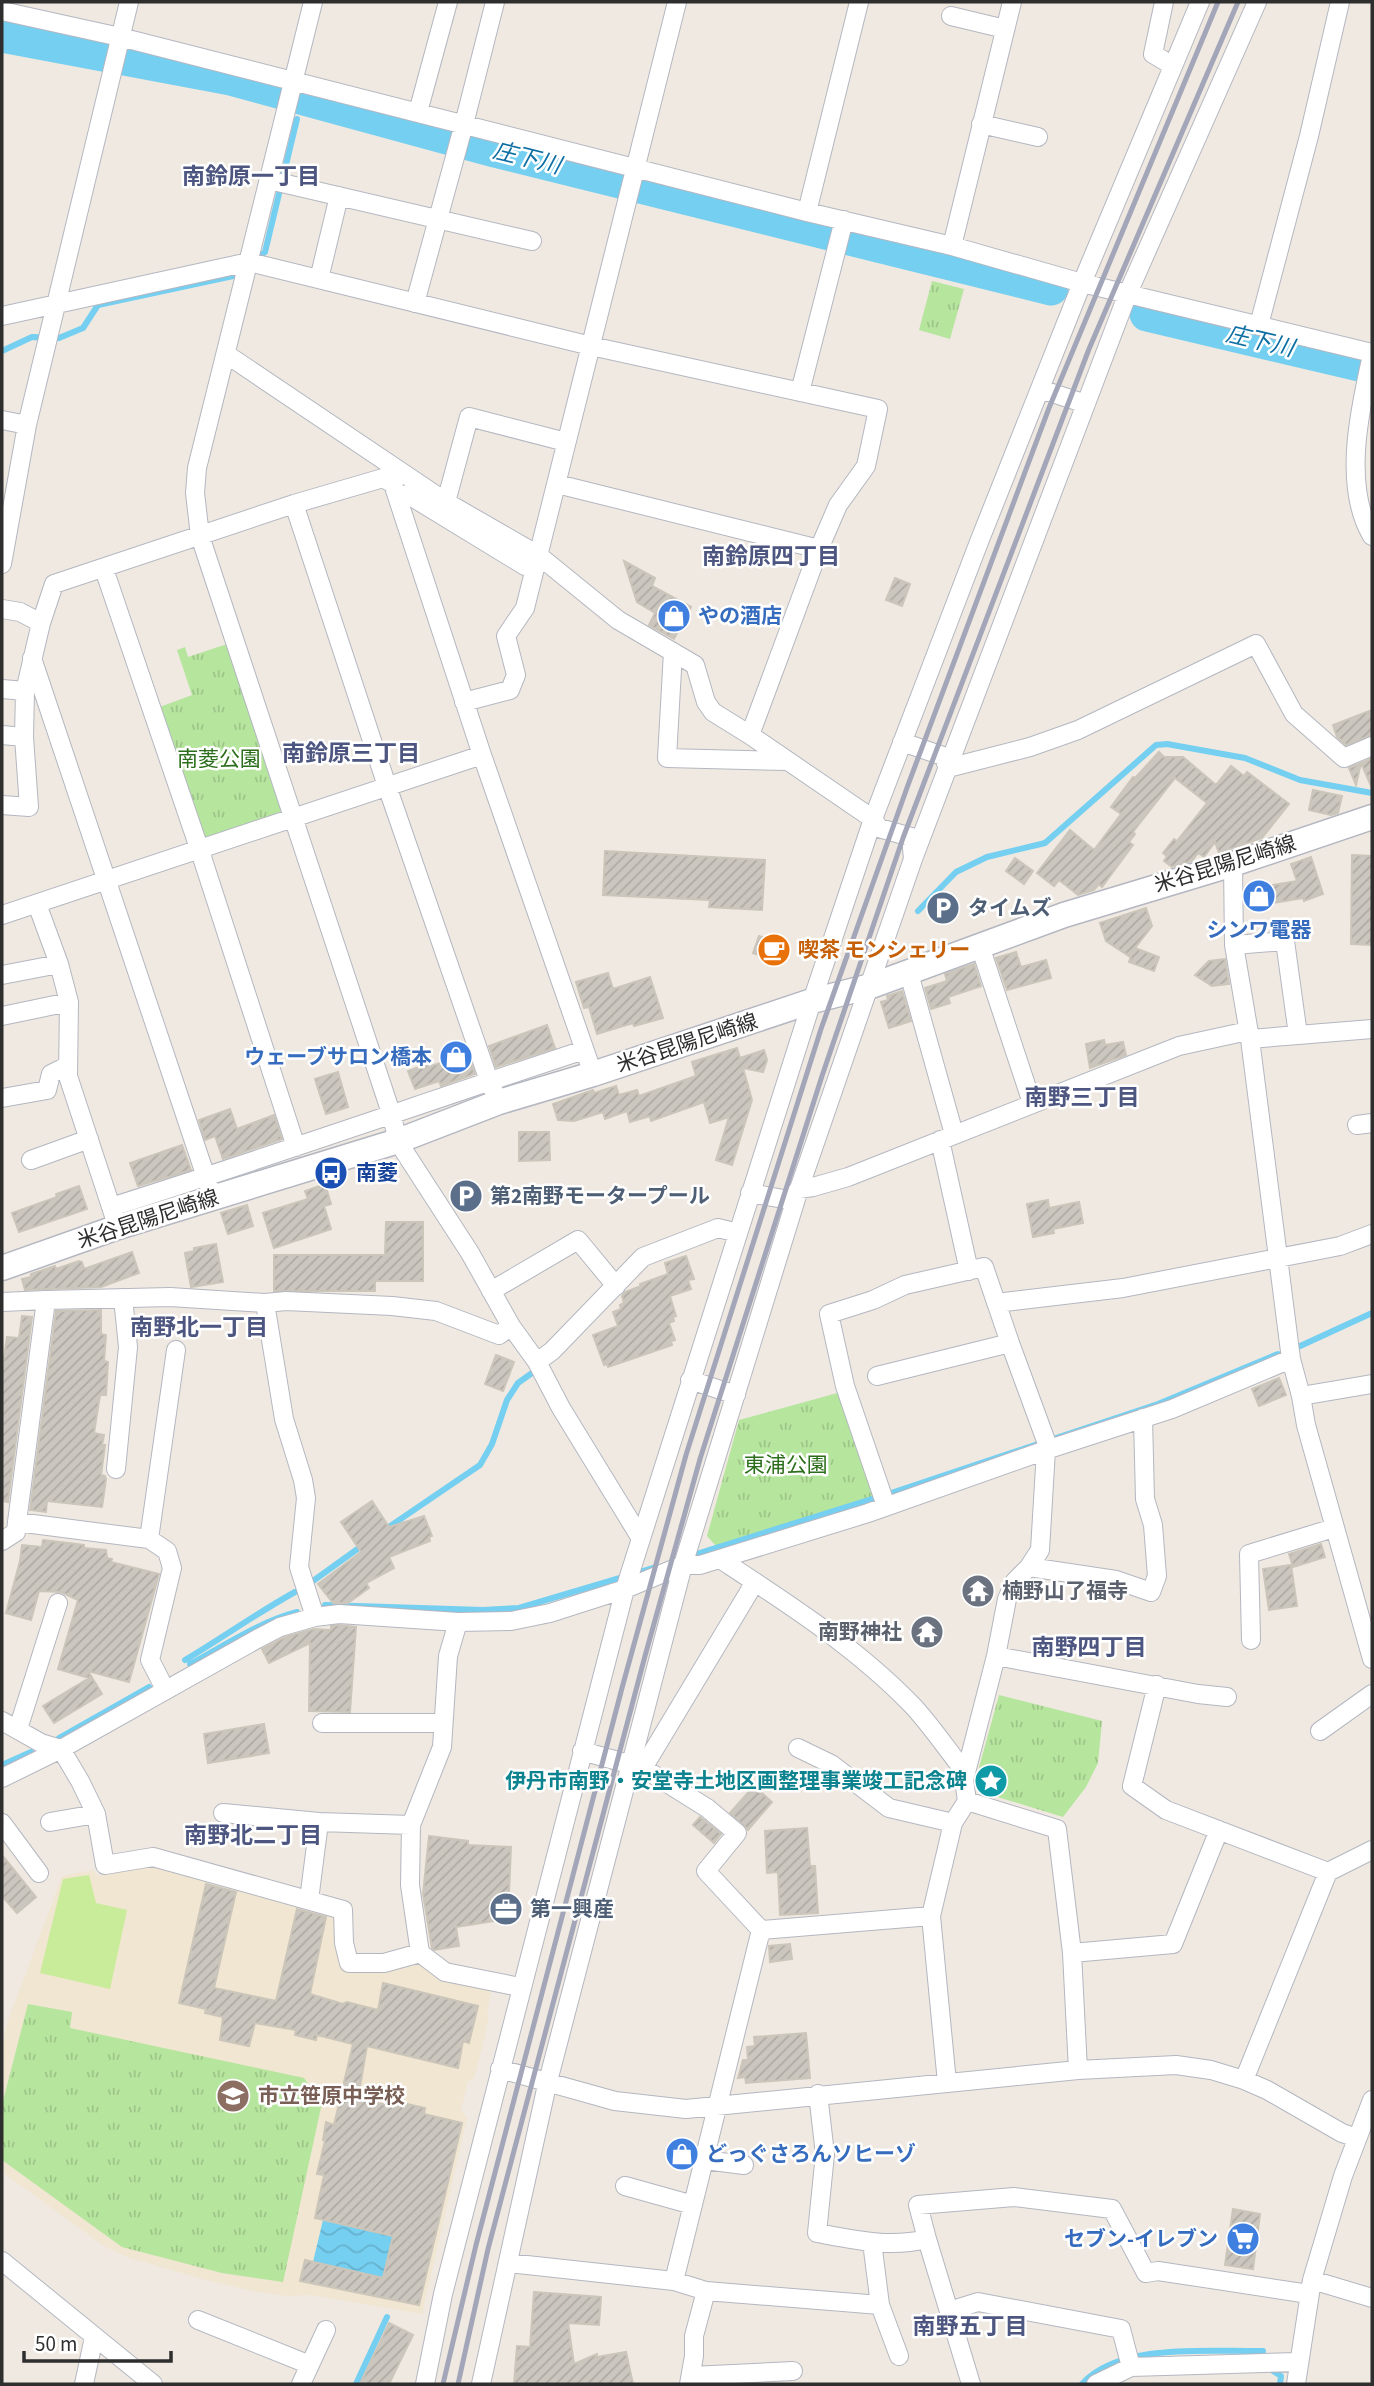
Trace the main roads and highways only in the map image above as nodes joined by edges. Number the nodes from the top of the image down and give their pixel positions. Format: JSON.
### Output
{"nodes":[{"id":1,"x":1372,"y":817,"type":"edge"},
{"id":2,"x":2,"y":1268,"type":"edge"}],
"edges":[{"from":1,"to":2,"type":"main road","name":"米谷昆陽尼崎線"}]}
